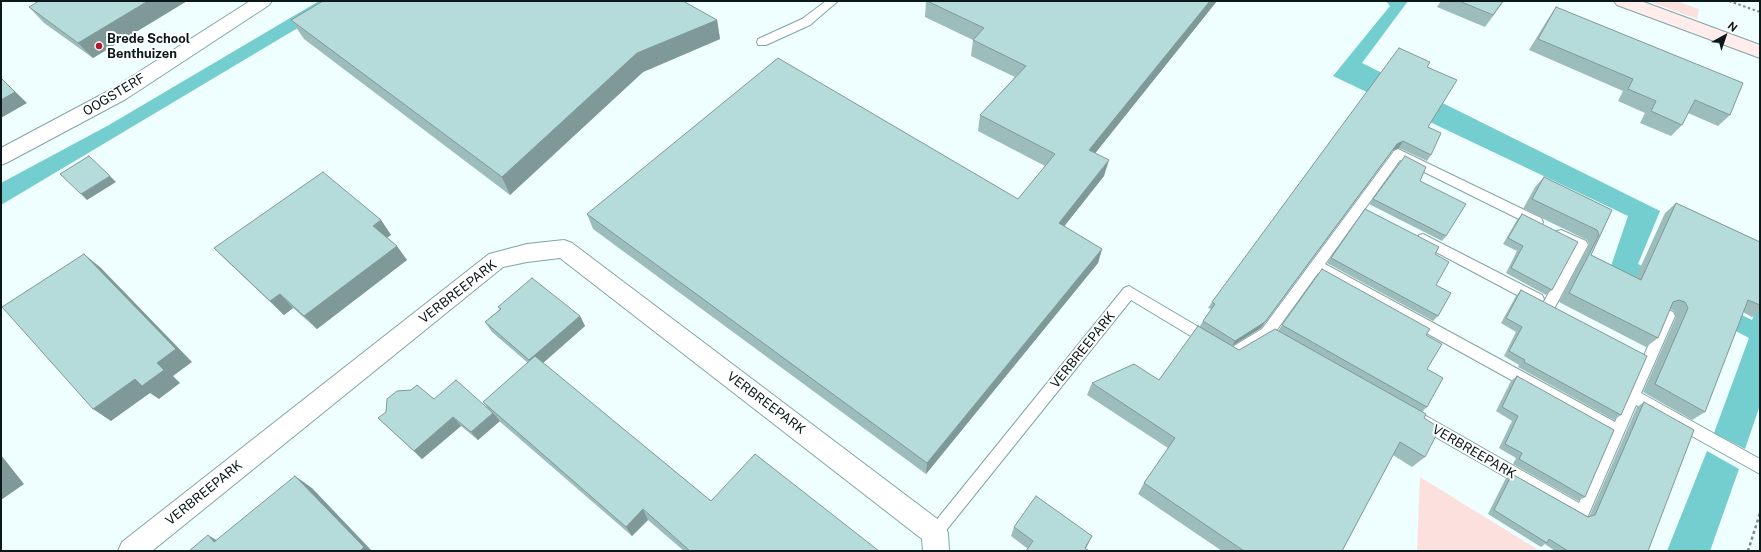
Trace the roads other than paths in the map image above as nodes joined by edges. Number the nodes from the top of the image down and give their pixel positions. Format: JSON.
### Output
{"nodes":[{"id":1,"x":263,"y":1,"type":"edge"},
{"id":2,"x":833,"y":1,"type":"edge"},
{"id":3,"x":1623,"y":1,"type":"edge"},
{"id":4,"x":762,"y":42,"type":"dead end"},
{"id":5,"x":1760,"y":52,"type":"edge"},
{"id":6,"x":1,"y":157,"type":"edge"},
{"id":7,"x":1360,"y":207,"type":"junction"},
{"id":8,"x":1374,"y":214,"type":"edge"},
{"id":9,"x":1410,"y":232,"type":"edge"},
{"id":10,"x":1316,"y":266,"type":"junction"},
{"id":11,"x":1550,"y":305,"type":"junction"},
{"id":12,"x":1563,"y":312,"type":"edge"},
{"id":13,"x":1668,"y":316,"type":"edge"},
{"id":14,"x":1267,"y":334,"type":"junction"},
{"id":15,"x":1294,"y":349,"type":"edge"},
{"id":16,"x":1637,"y":351,"type":"edge"},
{"id":17,"x":1650,"y":358,"type":"junction"},
{"id":18,"x":1634,"y":396,"type":"junction"},
{"id":19,"x":1411,"y":416,"type":"edge"},
{"id":20,"x":1618,"y":431,"type":"junction"},
{"id":21,"x":1760,"y":467,"type":"edge"},
{"id":22,"x":935,"y":542,"type":"edge"},
{"id":23,"x":131,"y":551,"type":"edge"}],
"edges":[{"from":1,"to":6,"type":"street","name":"OOGSTERF"},
{"from":2,"to":4,"type":"lane"},
{"from":3,"to":5,"type":"street"},
{"from":7,"to":8,"type":"lane"},
{"from":7,"to":10,"type":"lane","name":"VERBREEPARK"},
{"from":7,"to":11,"type":"lane","name":"VERBREEPARK"},
{"from":9,"to":11,"type":"lane"},
{"from":10,"to":14,"type":"lane","name":"VERBREEPARK"},
{"from":10,"to":20,"type":"lane"},
{"from":11,"to":12,"type":"lane"},
{"from":13,"to":17,"type":"lane","name":"VERBREEPARK"},
{"from":14,"to":15,"type":"lane"},
{"from":14,"to":22,"type":"lane","name":"VERBREEPARK"},
{"from":16,"to":17,"type":"lane"},
{"from":17,"to":18,"type":"lane","name":"VERBREEPARK"},
{"from":18,"to":20,"type":"lane","name":"VERBREEPARK"},
{"from":18,"to":21,"type":"lane"},
{"from":19,"to":20,"type":"lane","name":"VERBREEPARK"},
{"from":22,"to":23,"type":"street","name":"VERBREEPARK"}]}
